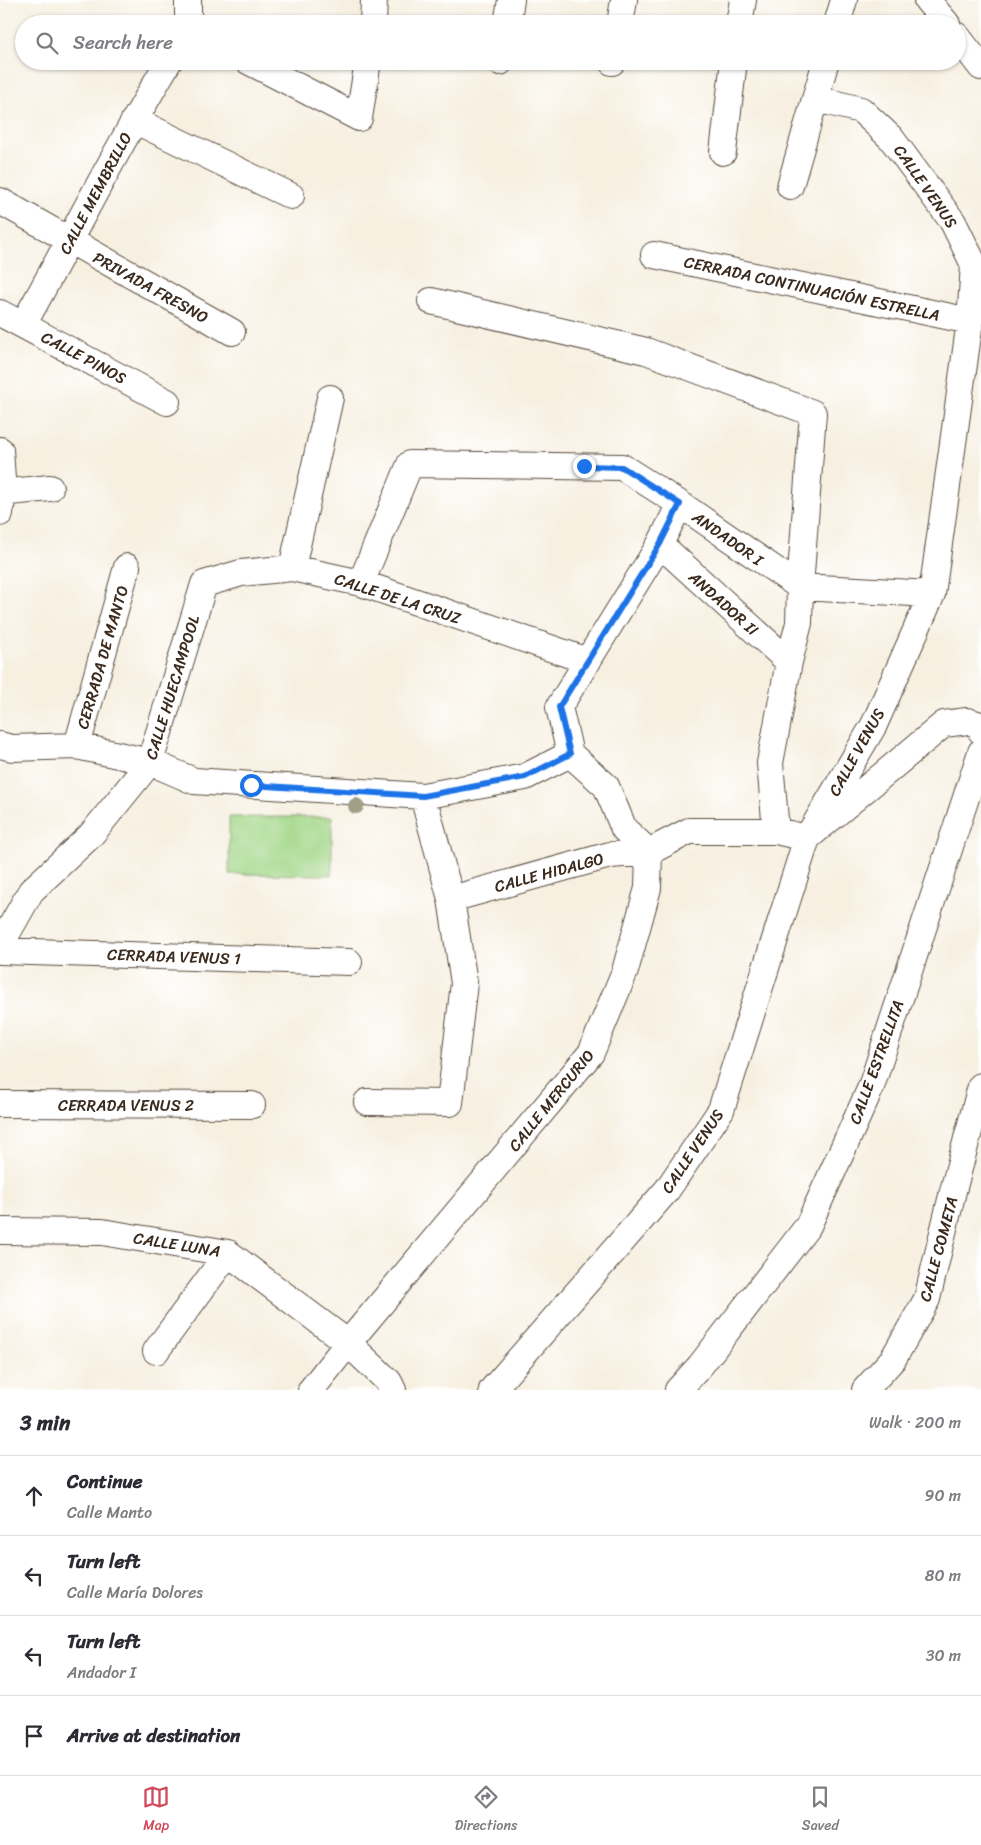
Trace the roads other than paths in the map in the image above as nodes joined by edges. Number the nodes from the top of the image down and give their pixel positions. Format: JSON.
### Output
{"nodes":[{"id":1,"x":188,"y":0,"type":"edge"},
{"id":2,"x":374,"y":0,"type":"edge"},
{"id":3,"x":511,"y":0,"type":"edge"},
{"id":4,"x":624,"y":0,"type":"edge"},
{"id":5,"x":743,"y":0,"type":"edge"},
{"id":6,"x":844,"y":0,"type":"edge"},
{"id":7,"x":927,"y":0,"type":"edge"},
{"id":8,"x":188,"y":15,"type":"edge"},
{"id":9,"x":373,"y":15,"type":"edge"},
{"id":10,"x":508,"y":15,"type":"edge"},
{"id":11,"x":622,"y":15,"type":"edge"},
{"id":12,"x":740,"y":15,"type":"edge"},
{"id":13,"x":840,"y":15,"type":"edge"},
{"id":14,"x":940,"y":15,"type":"edge"},
{"id":15,"x":966,"y":48,"type":"edge"},
{"id":16,"x":981,"y":67,"type":"edge"},
{"id":17,"x":164,"y":70,"type":"edge"},
{"id":18,"x":266,"y":70,"type":"edge"},
{"id":19,"x":367,"y":70,"type":"edge"},
{"id":20,"x":733,"y":70,"type":"edge"},
{"id":21,"x":824,"y":70,"type":"edge"},
{"id":22,"x":816,"y":99,"type":"junction"},
{"id":23,"x":134,"y":120,"type":"junction"},
{"id":24,"x":722,"y":152,"type":"dead end"},
{"id":25,"x":790,"y":186,"type":"dead end"},
{"id":26,"x":291,"y":196,"type":"dead end"},
{"id":27,"x":0,"y":201,"type":"edge"},
{"id":28,"x":70,"y":241,"type":"junction"},
{"id":29,"x":654,"y":255,"type":"dead end"},
{"id":30,"x":431,"y":301,"type":"dead end"},
{"id":31,"x":0,"y":313,"type":"edge"},
{"id":32,"x":970,"y":321,"type":"junction"},
{"id":33,"x":23,"y":325,"type":"junction"},
{"id":34,"x":232,"y":332,"type":"dead end"},
{"id":35,"x":330,"y":398,"type":"dead end"},
{"id":36,"x":167,"y":402,"type":"dead end"},
{"id":37,"x":0,"y":450,"type":"edge"},
{"id":38,"x":50,"y":488,"type":"dead end"},
{"id":39,"x":1,"y":500,"type":"edge"},
{"id":40,"x":680,"y":504,"type":"junction"},
{"id":41,"x":660,"y":544,"type":"junction"},
{"id":42,"x":127,"y":568,"type":"dead end"},
{"id":43,"x":292,"y":568,"type":"junction"},
{"id":44,"x":361,"y":583,"type":"junction"},
{"id":45,"x":204,"y":584,"type":"joint"},
{"id":46,"x":800,"y":587,"type":"junction"},
{"id":47,"x":932,"y":594,"type":"junction"},
{"id":48,"x":588,"y":662,"type":"junction"},
{"id":49,"x":789,"y":662,"type":"junction"},
{"id":50,"x":981,"y":731,"type":"edge"},
{"id":51,"x":0,"y":745,"type":"edge"},
{"id":52,"x":77,"y":746,"type":"junction"},
{"id":53,"x":981,"y":752,"type":"edge"},
{"id":54,"x":570,"y":754,"type":"junction"},
{"id":55,"x":150,"y":762,"type":"junction"},
{"id":56,"x":423,"y":796,"type":"junction"},
{"id":57,"x":776,"y":831,"type":"junction"},
{"id":58,"x":807,"y":838,"type":"junction"},
{"id":59,"x":649,"y":852,"type":"junction"},
{"id":60,"x":451,"y":899,"type":"junction"},
{"id":61,"x":0,"y":946,"type":"edge"},
{"id":62,"x":0,"y":951,"type":"edge"},
{"id":63,"x":349,"y":962,"type":"dead end"},
{"id":64,"x":981,"y":1086,"type":"edge"},
{"id":65,"x":367,"y":1102,"type":"dead end"},
{"id":66,"x":0,"y":1104,"type":"edge"},
{"id":67,"x":252,"y":1106,"type":"dead end"},
{"id":68,"x":981,"y":1161,"type":"edge"},
{"id":69,"x":953,"y":1191,"type":"junction"},
{"id":70,"x":0,"y":1231,"type":"edge"},
{"id":71,"x":228,"y":1253,"type":"junction"},
{"id":72,"x":348,"y":1343,"type":"junction"},
{"id":73,"x":156,"y":1351,"type":"dead end"},
{"id":74,"x":311,"y":1390,"type":"edge"},
{"id":75,"x":393,"y":1390,"type":"edge"},
{"id":76,"x":492,"y":1390,"type":"edge"},
{"id":77,"x":678,"y":1390,"type":"edge"},
{"id":78,"x":865,"y":1390,"type":"edge"}],
"edges":[{"from":1,"to":8,"type":"street"},
{"from":2,"to":9,"type":"street"},
{"from":3,"to":10,"type":"street"},
{"from":4,"to":11,"type":"street"},
{"from":5,"to":12,"type":"street"},
{"from":6,"to":13,"type":"street"},
{"from":7,"to":14,"type":"street"},
{"from":15,"to":16,"type":"street"},
{"from":17,"to":23,"type":"street","name":"CALLE MEMBRILLO"},
{"from":18,"to":19,"type":"street"},
{"from":20,"to":24,"type":"street"},
{"from":21,"to":22,"type":"street"},
{"from":22,"to":25,"type":"street"},
{"from":22,"to":32,"type":"street","name":"CALLE VENUS"},
{"from":23,"to":26,"type":"street"},
{"from":23,"to":28,"type":"street","name":"CALLE MEMBRILLO"},
{"from":27,"to":28,"type":"street","name":"PRIVADA FRESNO"},
{"from":28,"to":33,"type":"street","name":"CALLE MEMBRILLO"},
{"from":28,"to":34,"type":"street","name":"PRIVADA FRESNO"},
{"from":29,"to":32,"type":"street","name":"CERRADA CONTINUACIÓN ESTRELLA"},
{"from":30,"to":46,"type":"street"},
{"from":31,"to":33,"type":"street","name":"CALLE PINOS"},
{"from":32,"to":47,"type":"street","name":"CALLE VENUS"},
{"from":33,"to":36,"type":"street","name":"CALLE PINOS"},
{"from":35,"to":43,"type":"street"},
{"from":37,"to":39,"type":"street"},
{"from":38,"to":39,"type":"street"},
{"from":40,"to":41,"type":"street"},
{"from":40,"to":44,"type":"street","name":"ANDADOR I"},
{"from":40,"to":46,"type":"street","name":"ANDADOR I"},
{"from":41,"to":48,"type":"street"},
{"from":41,"to":49,"type":"street","name":"ANDADOR II"},
{"from":42,"to":52,"type":"street","name":"CERRADA DE MANTO"},
{"from":43,"to":44,"type":"street","name":"CALLE DE LA CRUZ"},
{"from":43,"to":45,"type":"street","name":"CALLE DE LA CRUZ"},
{"from":44,"to":48,"type":"street","name":"CALLE DE LA CRUZ"},
{"from":45,"to":55,"type":"street","name":"CALLE HUECAMPOOL"},
{"from":46,"to":47,"type":"street"},
{"from":46,"to":49,"type":"street"},
{"from":47,"to":58,"type":"street","name":"CALLE VENUS"},
{"from":48,"to":54,"type":"street"},
{"from":49,"to":57,"type":"street"},
{"from":50,"to":58,"type":"street"},
{"from":51,"to":52,"type":"street"},
{"from":52,"to":55,"type":"street"},
{"from":53,"to":77,"type":"street","name":"CALLE ESTRELLITA"},
{"from":54,"to":56,"type":"street"},
{"from":54,"to":59,"type":"street"},
{"from":55,"to":56,"type":"street"},
{"from":55,"to":61,"type":"street","name":"CALLE HUECAMPOOL"},
{"from":56,"to":60,"type":"street"},
{"from":57,"to":58,"type":"street"},
{"from":57,"to":59,"type":"street"},
{"from":58,"to":76,"type":"street","name":"CALLE VENUS"},
{"from":59,"to":60,"type":"street","name":"CALLE HIDALGO"},
{"from":59,"to":72,"type":"street","name":"CALLE MERCURIO"},
{"from":60,"to":65,"type":"street"},
{"from":62,"to":63,"type":"street","name":"CERRADA VENUS 1"},
{"from":64,"to":69,"type":"street"},
{"from":66,"to":67,"type":"street","name":"CERRADA VENUS 2"},
{"from":68,"to":69,"type":"street","name":"CALLE COMETA"},
{"from":69,"to":78,"type":"street","name":"CALLE COMETA"},
{"from":70,"to":71,"type":"street","name":"CALLE LUNA"},
{"from":71,"to":72,"type":"street","name":"CALLE LUNA"},
{"from":71,"to":73,"type":"street"},
{"from":72,"to":74,"type":"street","name":"CALLE MERCURIO"},
{"from":72,"to":75,"type":"street","name":"CALLE LUNA"}]}
